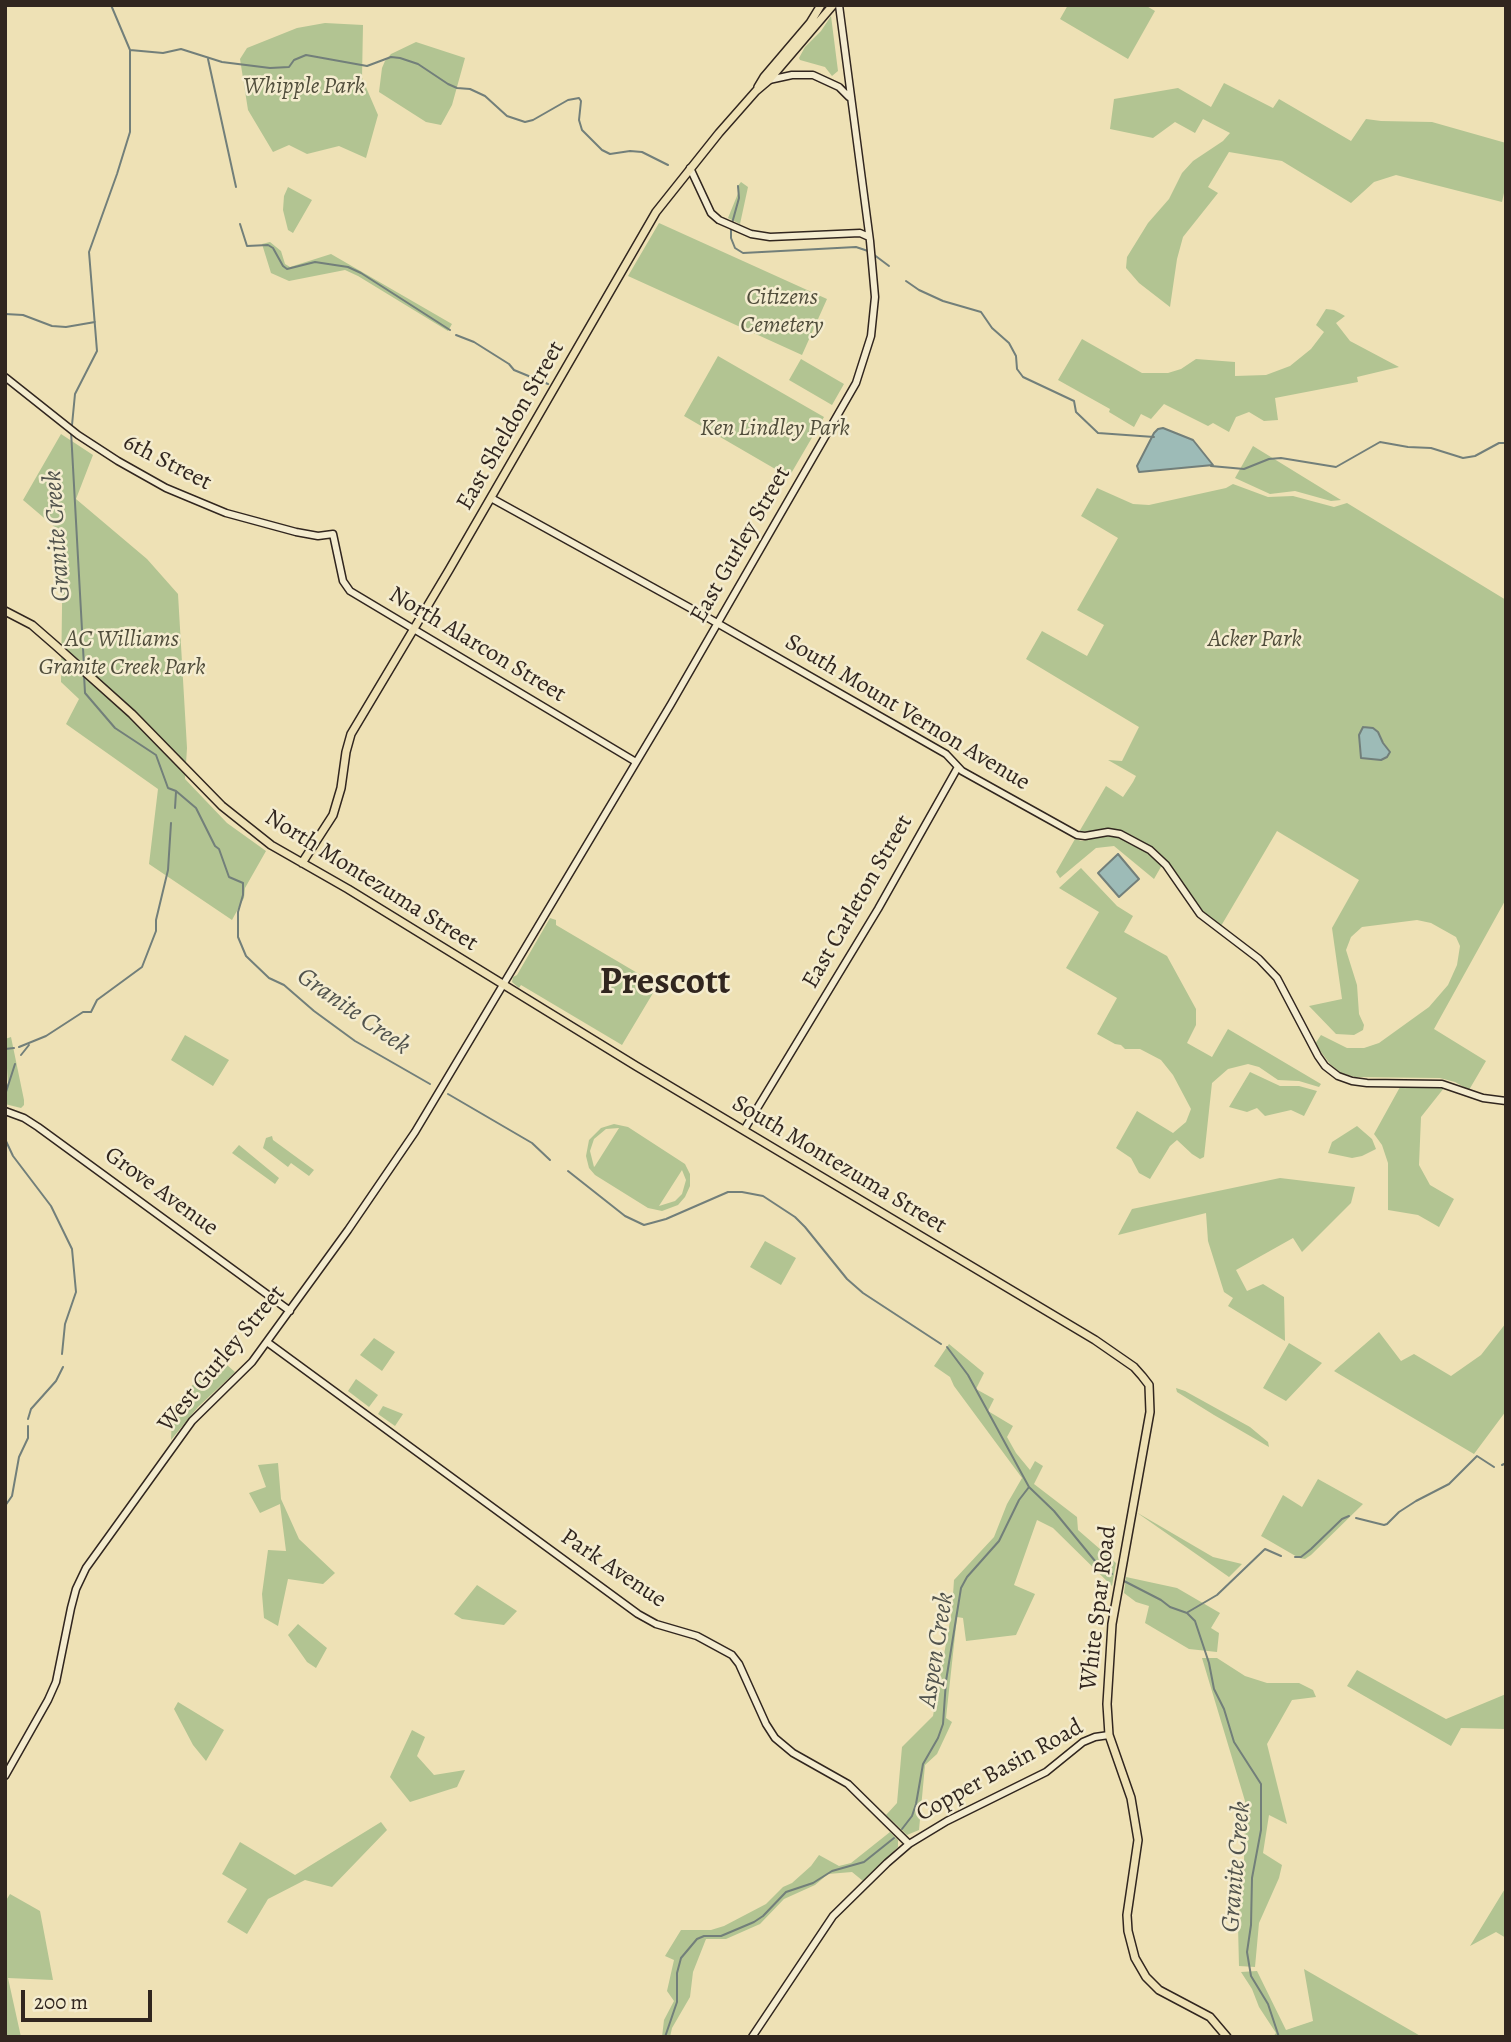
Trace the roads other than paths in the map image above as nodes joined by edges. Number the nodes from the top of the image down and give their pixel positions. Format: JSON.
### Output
{"nodes":[{"id":1,"x":821,"y":5,"type":"edge"},
{"id":2,"x":833,"y":5,"type":"edge"},
{"id":3,"x":839,"y":5,"type":"edge"},
{"id":4,"x":769,"y":80,"type":"junction"},
{"id":5,"x":756,"y":91,"type":"junction"},
{"id":6,"x":850,"y":98,"type":"junction"},
{"id":7,"x":690,"y":169,"type":"junction"},
{"id":8,"x":869,"y":237,"type":"junction"},
{"id":9,"x":5,"y":377,"type":"edge"},
{"id":10,"x":491,"y":498,"type":"junction"},
{"id":11,"x":332,"y":534,"type":"joint"},
{"id":12,"x":5,"y":611,"type":"edge"},
{"id":13,"x":718,"y":625,"type":"junction"},
{"id":14,"x":414,"y":630,"type":"junction"},
{"id":15,"x":636,"y":762,"type":"junction"},
{"id":16,"x":958,"y":766,"type":"junction"},
{"id":17,"x":302,"y":863,"type":"junction"},
{"id":18,"x":548,"y":911,"type":"joint"},
{"id":19,"x":503,"y":984,"type":"junction"},
{"id":20,"x":1506,"y":1101,"type":"edge"},
{"id":21,"x":7,"y":1112,"type":"edge"},
{"id":22,"x":744,"y":1130,"type":"junction"},
{"id":23,"x":290,"y":1311,"type":"junction"},
{"id":24,"x":267,"y":1342,"type":"junction"},
{"id":25,"x":1149,"y":1385,"type":"joint"},
{"id":26,"x":1109,"y":1735,"type":"junction"},
{"id":27,"x":5,"y":1776,"type":"edge"},
{"id":28,"x":909,"y":1844,"type":"junction"},
{"id":29,"x":752,"y":2037,"type":"edge"},
{"id":30,"x":1227,"y":2037,"type":"edge"}],
"edges":[{"from":1,"to":5,"type":"main road","name":"East Sheldon Street"},
{"from":2,"to":4,"type":"main road","name":"East Sheldon Street"},
{"from":3,"to":6,"type":"street","name":"East Gurley Street"},
{"from":4,"to":5,"type":"main road","name":"East Sheldon Street"},
{"from":4,"to":6,"type":"street"},
{"from":5,"to":7,"type":"main road","name":"East Sheldon Street"},
{"from":6,"to":8,"type":"street","name":"East Gurley Street"},
{"from":7,"to":8,"type":"street"},
{"from":7,"to":10,"type":"main road","name":"East Sheldon Street"},
{"from":8,"to":13,"type":"street","name":"East Gurley Street"},
{"from":9,"to":11,"type":"street","name":"6th Street"},
{"from":10,"to":13,"type":"street","name":"South Mount Vernon Avenue"},
{"from":10,"to":14,"type":"main road","name":"East Sheldon Street"},
{"from":11,"to":14,"type":"street","name":"North Alarcon Street"},
{"from":12,"to":17,"type":"main road","name":"North Montezuma Street"},
{"from":13,"to":15,"type":"street","name":"East Gurley Street"},
{"from":13,"to":16,"type":"street","name":"South Mount Vernon Avenue"},
{"from":14,"to":15,"type":"street","name":"North Alarcon Street"},
{"from":14,"to":17,"type":"main road","name":"East Sheldon Street"},
{"from":15,"to":18,"type":"street","name":"East Gurley Street"},
{"from":16,"to":20,"type":"street","name":"South Mount Vernon Avenue"},
{"from":16,"to":22,"type":"street","name":"East Carleton Street"},
{"from":17,"to":19,"type":"main road","name":"North Montezuma Street"},
{"from":18,"to":19,"type":"street","name":"West Gurley Street"},
{"from":19,"to":22,"type":"main road","name":"South Montezuma Street"},
{"from":19,"to":23,"type":"street","name":"West Gurley Street"},
{"from":21,"to":23,"type":"street","name":"Grove Avenue"},
{"from":22,"to":25,"type":"main road","name":"South Montezuma Street"},
{"from":23,"to":24,"type":"street","name":"West Gurley Street"},
{"from":24,"to":27,"type":"street","name":"West Gurley Street"},
{"from":24,"to":28,"type":"street","name":"Park Avenue"},
{"from":25,"to":26,"type":"main road","name":"White Spar Road"},
{"from":26,"to":28,"type":"street","name":"Copper Basin Road"},
{"from":26,"to":30,"type":"main road","name":"White Spar Road"},
{"from":28,"to":29,"type":"street","name":"Copper Basin Road"}]}
